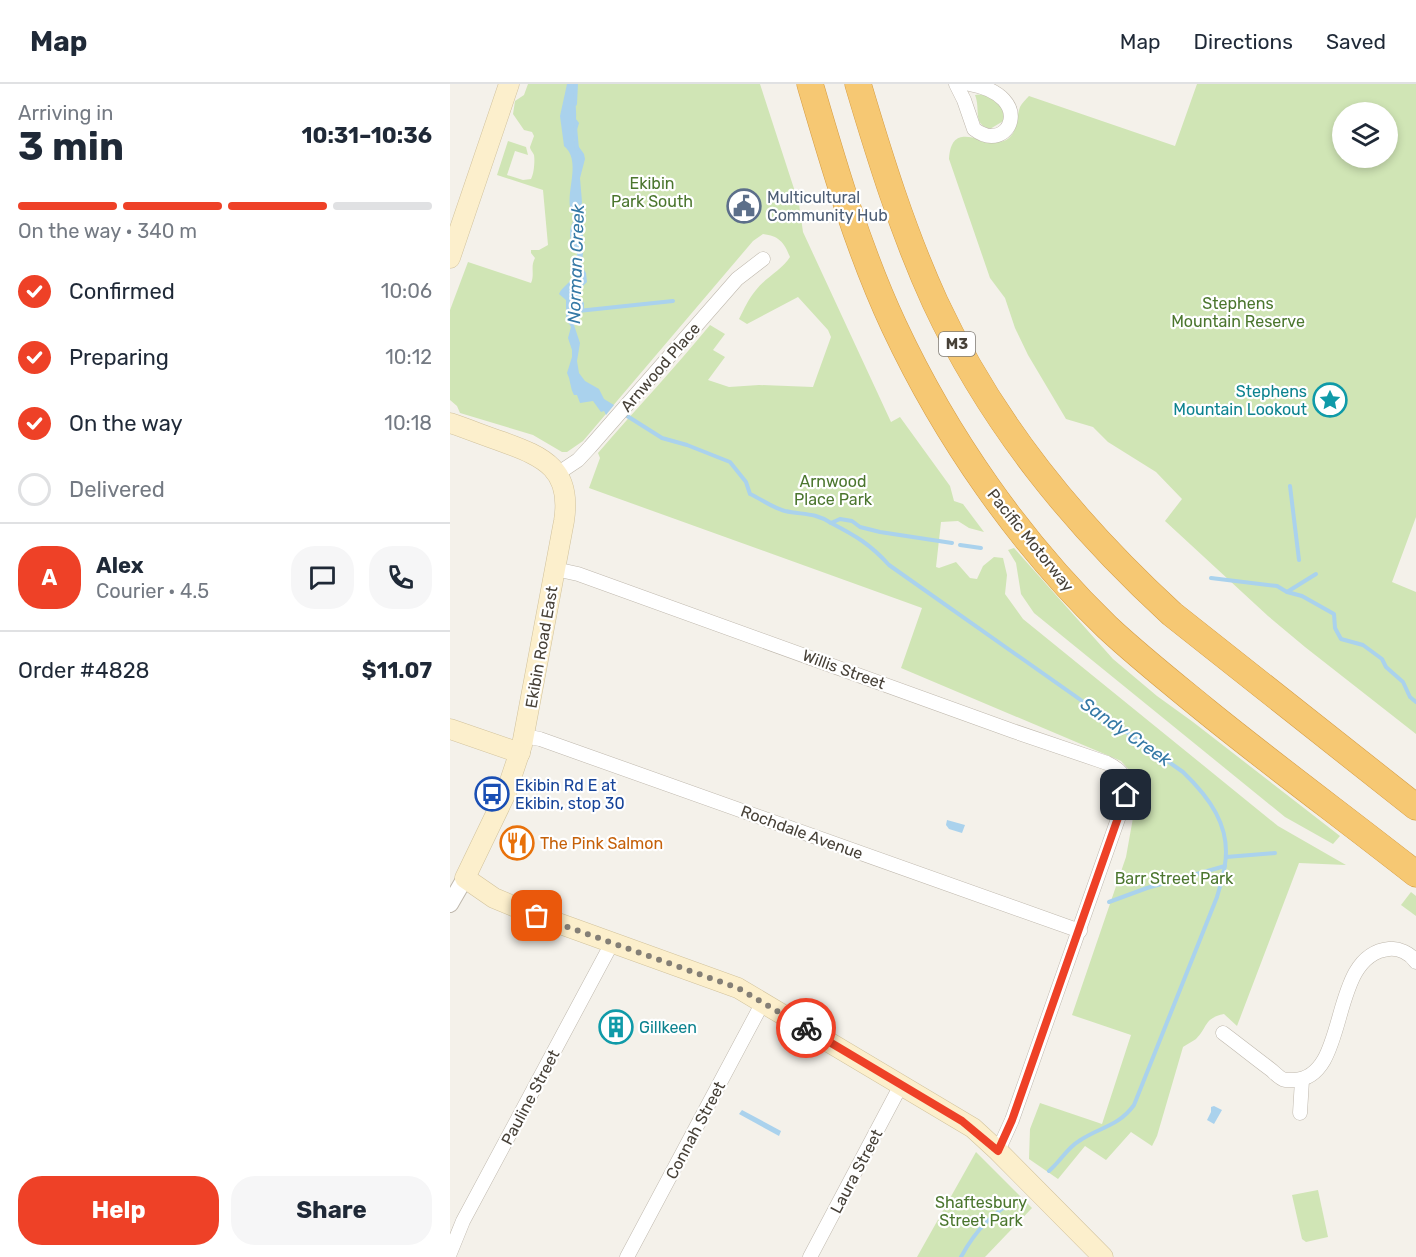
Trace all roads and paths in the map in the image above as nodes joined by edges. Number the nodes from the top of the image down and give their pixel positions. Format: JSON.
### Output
{"nodes":[{"id":1,"x":509,"y":84,"type":"edge"},
{"id":2,"x":810,"y":84,"type":"edge"},
{"id":3,"x":858,"y":84,"type":"edge"},
{"id":4,"x":956,"y":84,"type":"edge"},
{"id":5,"x":970,"y":84,"type":"edge"},
{"id":6,"x":450,"y":258,"type":"edge"},
{"id":7,"x":763,"y":259,"type":"dead end"},
{"id":8,"x":450,"y":410,"type":"edge"},
{"id":9,"x":450,"y":423,"type":"edge"},
{"id":10,"x":471,"y":429,"type":"junction"},
{"id":11,"x":557,"y":474,"type":"junction"},
{"id":12,"x":555,"y":569,"type":"junction"},
{"id":13,"x":450,"y":729,"type":"edge"},
{"id":14,"x":522,"y":744,"type":"junction"},
{"id":15,"x":1416,"y":807,"type":"edge"},
{"id":16,"x":1416,"y":874,"type":"edge"},
{"id":17,"x":465,"y":878,"type":"junction"},
{"id":18,"x":450,"y":904,"type":"edge"},
{"id":19,"x":1080,"y":931,"type":"junction"},
{"id":20,"x":612,"y":943,"type":"junction"},
{"id":21,"x":1416,"y":962,"type":"edge"},
{"id":22,"x":763,"y":1002,"type":"junction"},
{"id":23,"x":1223,"y":1033,"type":"dead end"},
{"id":24,"x":1302,"y":1080,"type":"junction"},
{"id":25,"x":901,"y":1085,"type":"junction"},
{"id":26,"x":1300,"y":1113,"type":"dead end"},
{"id":27,"x":998,"y":1151,"type":"junction"},
{"id":28,"x":450,"y":1252,"type":"edge"},
{"id":29,"x":627,"y":1257,"type":"edge"},
{"id":30,"x":810,"y":1257,"type":"edge"},
{"id":31,"x":1103,"y":1257,"type":"edge"}],
"edges":[{"from":1,"to":6,"type":"main road"},
{"from":2,"to":16,"type":"highway","name":"Pacific Motorway"},
{"from":3,"to":15,"type":"highway","number":"M3"},
{"from":4,"to":5,"type":"street"},
{"from":7,"to":11,"type":"street","name":"Arnwood Place"},
{"from":8,"to":10,"type":"main road"},
{"from":9,"to":10,"type":"main road"},
{"from":10,"to":11,"type":"main road"},
{"from":11,"to":12,"type":"main road","name":"Ekibin Road East"},
{"from":12,"to":14,"type":"main road","name":"Ekibin Road East"},
{"from":12,"to":19,"type":"street","name":"Willis Street"},
{"from":13,"to":14,"type":"main road"},
{"from":14,"to":17,"type":"main road","name":"Ekibin Road East"},
{"from":14,"to":19,"type":"street","name":"Rochdale Avenue"},
{"from":17,"to":18,"type":"street","name":"Ekibin Road East"},
{"from":17,"to":20,"type":"main road"},
{"from":19,"to":27,"type":"street"},
{"from":20,"to":22,"type":"main road"},
{"from":20,"to":28,"type":"street","name":"Pauline Street"},
{"from":21,"to":24,"type":"street"},
{"from":22,"to":25,"type":"main road"},
{"from":22,"to":29,"type":"street","name":"Connah Street"},
{"from":23,"to":24,"type":"street"},
{"from":24,"to":26,"type":"street"},
{"from":25,"to":27,"type":"main road"},
{"from":25,"to":30,"type":"street","name":"Laura Street"},
{"from":27,"to":31,"type":"main road"}]}
